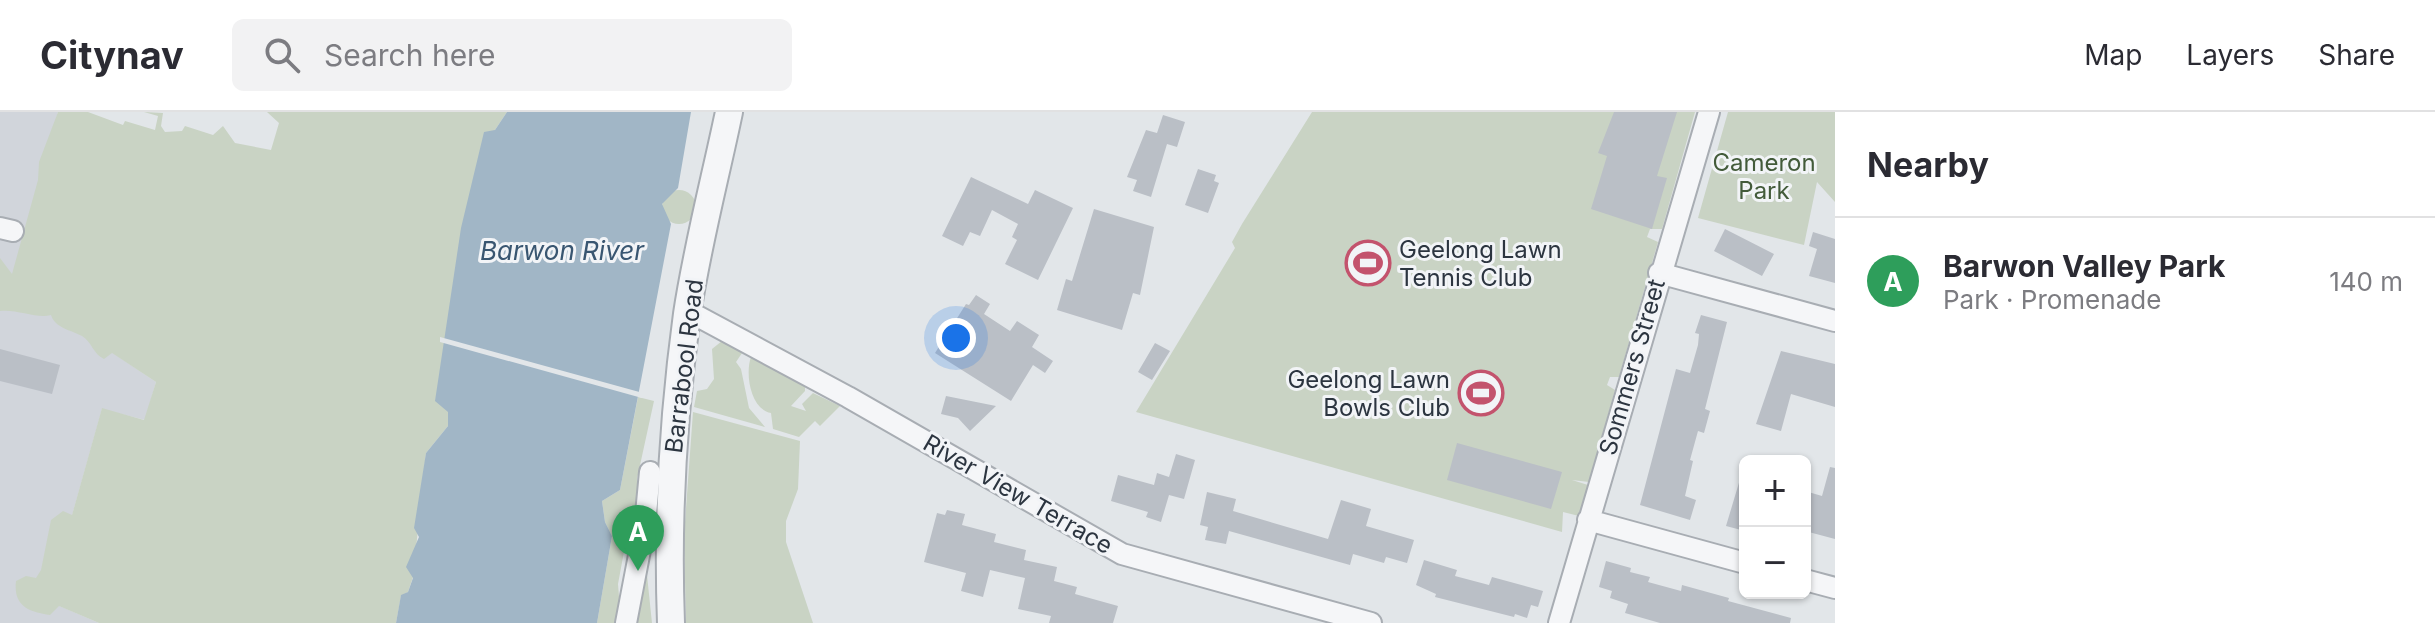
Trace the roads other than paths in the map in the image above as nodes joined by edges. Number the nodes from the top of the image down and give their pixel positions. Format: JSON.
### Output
{"nodes":[{"id":1,"x":729,"y":112,"type":"edge"},
{"id":2,"x":1709,"y":112,"type":"edge"},
{"id":3,"x":1659,"y":273,"type":"junction"},
{"id":4,"x":688,"y":311,"type":"junction"},
{"id":5,"x":1835,"y":321,"type":"edge"},
{"id":6,"x":650,"y":472,"type":"dead end"},
{"id":7,"x":1588,"y":520,"type":"junction"},
{"id":8,"x":1739,"y":561,"type":"edge"},
{"id":9,"x":1811,"y":582,"type":"edge"},
{"id":10,"x":1835,"y":588,"type":"edge"},
{"id":11,"x":626,"y":623,"type":"edge"},
{"id":12,"x":671,"y":623,"type":"edge"},
{"id":13,"x":1371,"y":623,"type":"edge"},
{"id":14,"x":1559,"y":623,"type":"edge"}],
"edges":[{"from":1,"to":4,"type":"street","name":"Barrabool Road"},
{"from":2,"to":3,"type":"street","name":"Sommers Street"},
{"from":3,"to":5,"type":"street"},
{"from":3,"to":7,"type":"street","name":"Sommers Street"},
{"from":4,"to":12,"type":"street","name":"Barrabool Road"},
{"from":4,"to":13,"type":"street","name":"River View Terrace"},
{"from":6,"to":11,"type":"street"},
{"from":7,"to":8,"type":"street"},
{"from":7,"to":14,"type":"street","name":"Sommers Street"},
{"from":9,"to":10,"type":"street"}]}
